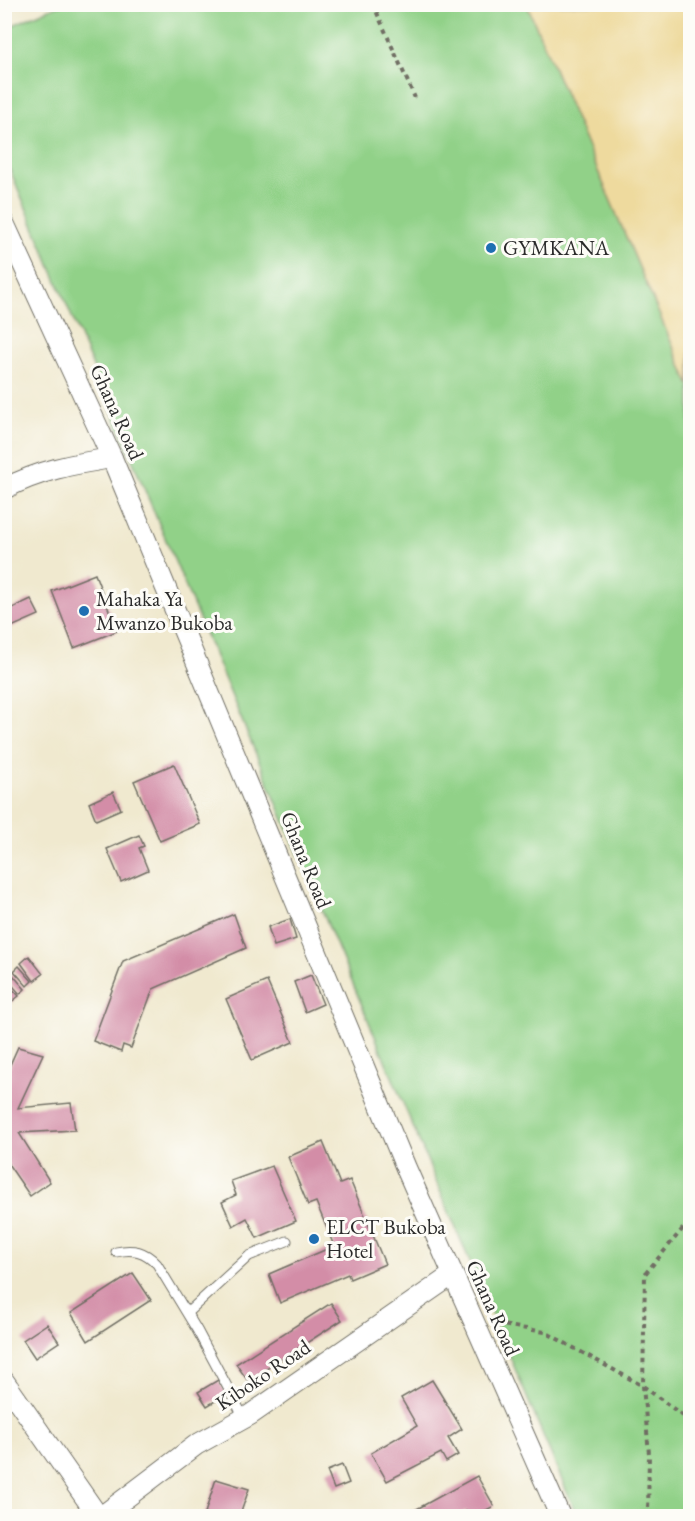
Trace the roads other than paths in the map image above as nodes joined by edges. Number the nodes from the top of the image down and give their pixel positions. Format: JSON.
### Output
{"nodes":[{"id":1,"x":4,"y":223,"type":"edge"},
{"id":2,"x":112,"y":458,"type":"junction"},
{"id":3,"x":4,"y":489,"type":"edge"},
{"id":4,"x":287,"y":1241,"type":"dead end"},
{"id":5,"x":116,"y":1252,"type":"dead end"},
{"id":6,"x":452,"y":1275,"type":"junction"},
{"id":7,"x":188,"y":1312,"type":"junction"},
{"id":8,"x":4,"y":1381,"type":"edge"},
{"id":9,"x":244,"y":1418,"type":"junction"},
{"id":10,"x":100,"y":1516,"type":"edge"},
{"id":11,"x":560,"y":1516,"type":"edge"}],
"edges":[{"from":1,"to":2,"type":"street","name":"Ghana Road"},
{"from":2,"to":3,"type":"street"},
{"from":2,"to":6,"type":"street","name":"Ghana Road"},
{"from":4,"to":7,"type":"lane"},
{"from":5,"to":7,"type":"lane"},
{"from":6,"to":9,"type":"street","name":"Kiboko Road"},
{"from":6,"to":11,"type":"street","name":"Ghana Road"},
{"from":7,"to":9,"type":"lane"},
{"from":8,"to":10,"type":"street"},
{"from":9,"to":10,"type":"street","name":"Kiboko Road"}]}
